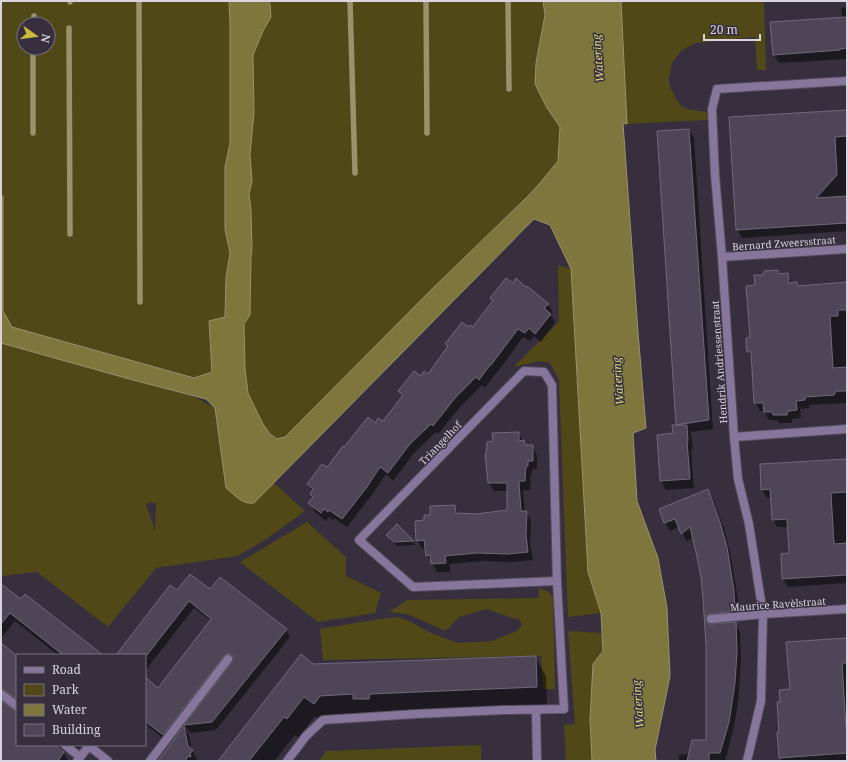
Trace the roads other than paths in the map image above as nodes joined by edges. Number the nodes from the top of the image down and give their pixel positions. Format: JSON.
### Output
{"nodes":[{"id":1,"x":847,"y":81,"type":"edge"},
{"id":2,"x":847,"y":249,"type":"edge"},
{"id":3,"x":722,"y":256,"type":"junction"},
{"id":4,"x":847,"y":429,"type":"edge"},
{"id":5,"x":734,"y":437,"type":"junction"},
{"id":6,"x":557,"y":581,"type":"junction"},
{"id":7,"x":847,"y":609,"type":"edge"},
{"id":8,"x":763,"y":614,"type":"junction"},
{"id":9,"x":711,"y":619,"type":"dead end"},
{"id":10,"x":228,"y":659,"type":"dead end"},
{"id":11,"x":1,"y":694,"type":"edge"},
{"id":12,"x":16,"y":705,"type":"edge"},
{"id":13,"x":536,"y":710,"type":"junction"},
{"id":14,"x":66,"y":746,"type":"edge"},
{"id":15,"x":79,"y":759,"type":"edge"},
{"id":16,"x":108,"y":761,"type":"edge"},
{"id":17,"x":150,"y":761,"type":"edge"},
{"id":18,"x":287,"y":761,"type":"edge"},
{"id":19,"x":537,"y":761,"type":"edge"},
{"id":20,"x":747,"y":761,"type":"edge"}],
"edges":[{"from":1,"to":3,"type":"street","name":"Hendrik Andriessenstraat"},
{"from":2,"to":3,"type":"street","name":"Bernard Zweersstraat"},
{"from":3,"to":5,"type":"street","name":"Hendrik Andriessenstraat"},
{"from":4,"to":5,"type":"street"},
{"from":5,"to":8,"type":"street","name":"Hendrik Andriessenstraat"},
{"from":6,"to":6,"type":"street","name":"Triangelhof"},
{"from":6,"to":13,"type":"street","name":"Triangelhof"},
{"from":7,"to":8,"type":"street","name":"Maurice Ravèlstraat"},
{"from":8,"to":9,"type":"street","name":"Maurice Ravèlstraat"},
{"from":8,"to":20,"type":"street","name":"Hendrik Andriessenstraat"},
{"from":10,"to":17,"type":"street"},
{"from":11,"to":12,"type":"street"},
{"from":13,"to":18,"type":"street","name":"Triangelhof"},
{"from":13,"to":19,"type":"street"},
{"from":14,"to":15,"type":"street"},
{"from":15,"to":16,"type":"street"}]}
